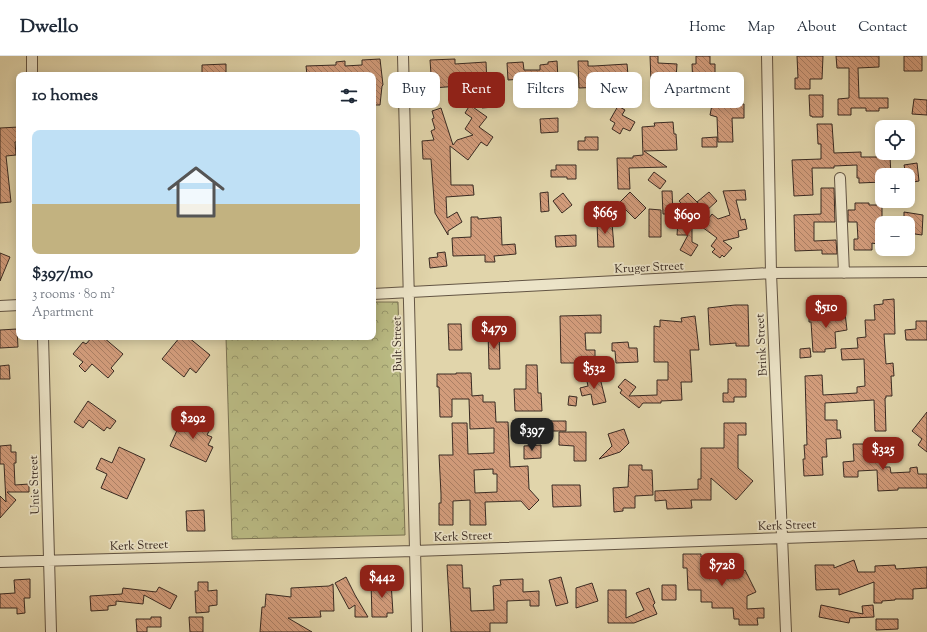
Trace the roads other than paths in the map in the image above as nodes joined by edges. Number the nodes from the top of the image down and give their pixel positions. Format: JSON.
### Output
{"nodes":[{"id":1,"x":32,"y":56,"type":"edge"},
{"id":2,"x":402,"y":56,"type":"edge"},
{"id":3,"x":767,"y":56,"type":"edge"},
{"id":4,"x":32,"y":72,"type":"edge"},
{"id":5,"x":840,"y":178,"type":"dead end"},
{"id":6,"x":927,"y":272,"type":"edge"},
{"id":7,"x":771,"y":273,"type":"junction"},
{"id":8,"x":844,"y":273,"type":"junction"},
{"id":9,"x":409,"y":293,"type":"junction"},
{"id":10,"x":376,"y":294,"type":"edge"},
{"id":11,"x":16,"y":305,"type":"edge"},
{"id":12,"x":0,"y":306,"type":"edge"},
{"id":13,"x":43,"y":340,"type":"edge"},
{"id":14,"x":927,"y":533,"type":"edge"},
{"id":15,"x":783,"y":538,"type":"junction"},
{"id":16,"x":414,"y":551,"type":"junction"},
{"id":17,"x":49,"y":561,"type":"junction"},
{"id":18,"x":0,"y":562,"type":"edge"},
{"id":19,"x":51,"y":632,"type":"edge"},
{"id":20,"x":417,"y":632,"type":"edge"},
{"id":21,"x":786,"y":632,"type":"edge"}],
"edges":[{"from":1,"to":4,"type":"street"},
{"from":2,"to":9,"type":"street","name":"Bult Street"},
{"from":3,"to":7,"type":"street","name":"Brink Street"},
{"from":5,"to":8,"type":"street"},
{"from":6,"to":8,"type":"street","name":"Kruger Street"},
{"from":7,"to":8,"type":"street","name":"Kruger Street"},
{"from":7,"to":9,"type":"street","name":"Kruger Street"},
{"from":7,"to":15,"type":"street","name":"Brink Street"},
{"from":9,"to":10,"type":"street","name":"Kruger Street"},
{"from":9,"to":16,"type":"street","name":"Bult Street"},
{"from":11,"to":12,"type":"street"},
{"from":13,"to":17,"type":"street","name":"Unie Street"},
{"from":14,"to":15,"type":"street","name":"Kerk Street"},
{"from":15,"to":16,"type":"street","name":"Kerk Street"},
{"from":15,"to":21,"type":"street","name":"Brink Street"},
{"from":16,"to":17,"type":"street","name":"Kerk Street"},
{"from":16,"to":20,"type":"street","name":"Bult Street"},
{"from":17,"to":18,"type":"street","name":"Kerk Street"},
{"from":17,"to":19,"type":"street","name":"Unie Street"}]}
